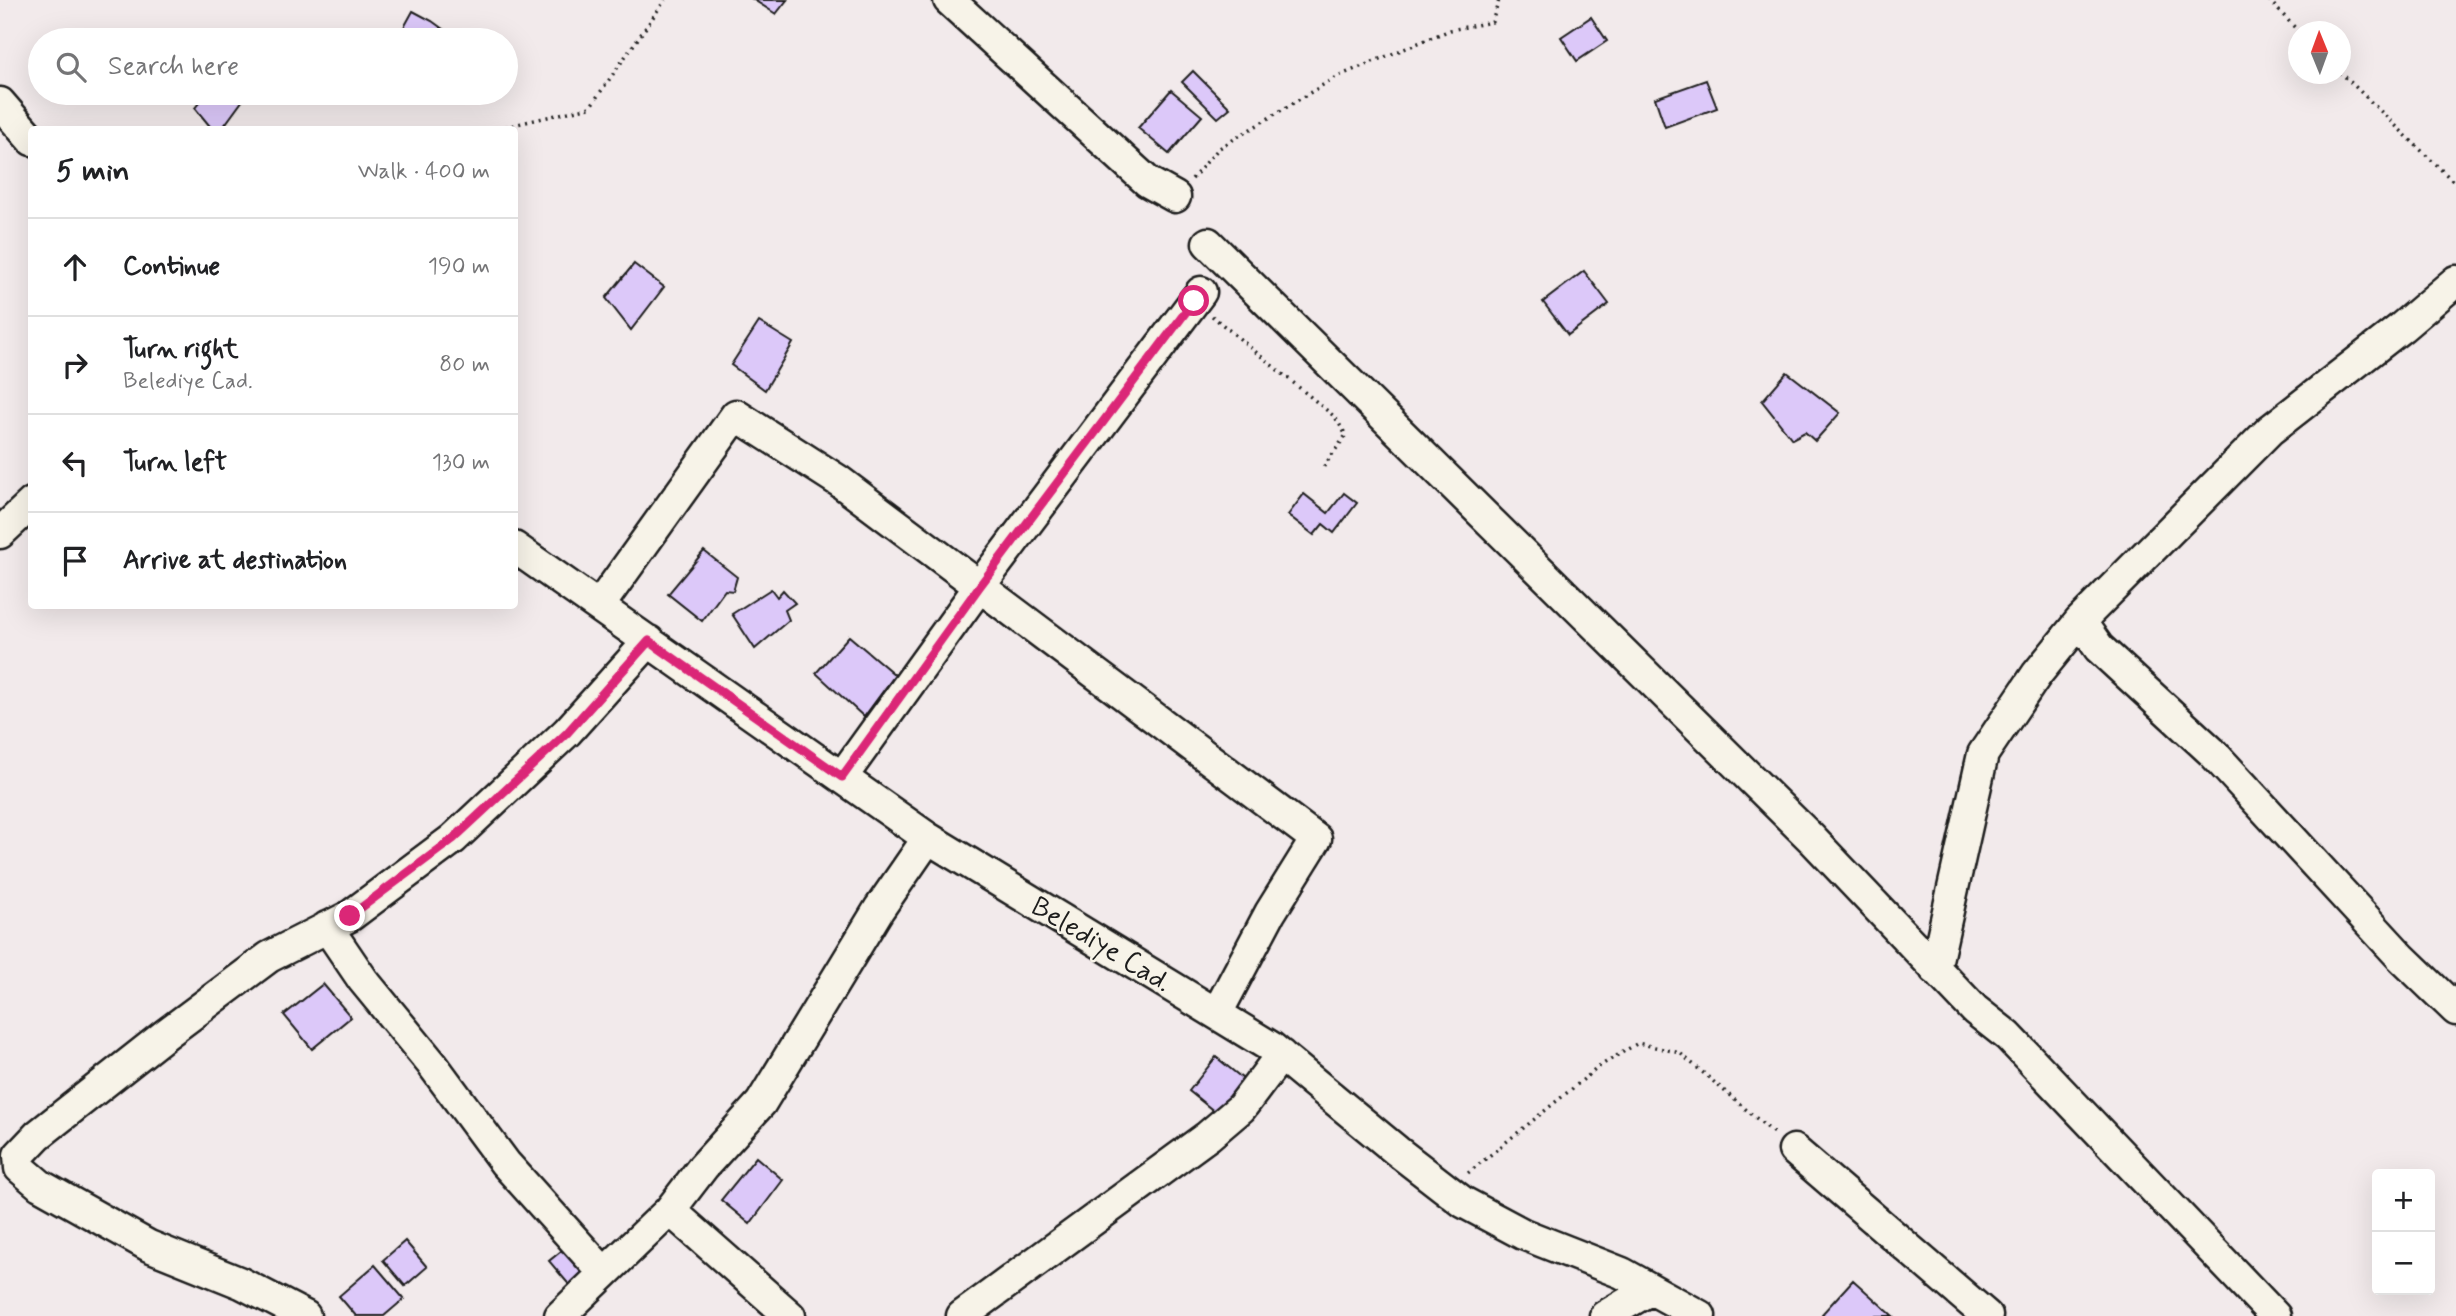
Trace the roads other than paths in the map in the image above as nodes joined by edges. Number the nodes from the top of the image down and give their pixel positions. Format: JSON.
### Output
{"nodes":[{"id":1,"x":949,"y":0,"type":"edge"},
{"id":2,"x":0,"y":103,"type":"edge"},
{"id":3,"x":28,"y":135,"type":"edge"},
{"id":4,"x":1175,"y":197,"type":"road end"},
{"id":5,"x":1208,"y":243,"type":"dead end"},
{"id":6,"x":2456,"y":281,"type":"edge"},
{"id":7,"x":1197,"y":297,"type":"road end"},
{"id":8,"x":28,"y":507,"type":"edge"},
{"id":9,"x":0,"y":533,"type":"edge"},
{"id":10,"x":518,"y":550,"type":"edge"},
{"id":11,"x":979,"y":587,"type":"junction"},
{"id":12,"x":599,"y":606,"type":"junction"},
{"id":13,"x":2080,"y":621,"type":"junction"},
{"id":14,"x":649,"y":641,"type":"junction"},
{"id":15,"x":842,"y":777,"type":"junction"},
{"id":16,"x":928,"y":838,"type":"junction"},
{"id":17,"x":327,"y":927,"type":"junction"},
{"id":18,"x":1936,"y":968,"type":"junction"},
{"id":19,"x":2456,"y":1010,"type":"edge"},
{"id":20,"x":1217,"y":1013,"type":"junction"},
{"id":21,"x":1281,"y":1055,"type":"junction"},
{"id":22,"x":1794,"y":1150,"type":"road end"},
{"id":23,"x":10,"y":1156,"type":"edge"},
{"id":24,"x":670,"y":1210,"type":"junction"},
{"id":25,"x":604,"y":1273,"type":"junction"},
{"id":26,"x":1651,"y":1289,"type":"junction"},
{"id":27,"x":564,"y":1315,"type":"edge"},
{"id":28,"x":305,"y":1316,"type":"edge"},
{"id":29,"x":790,"y":1316,"type":"edge"},
{"id":30,"x":962,"y":1316,"type":"edge"},
{"id":31,"x":1605,"y":1316,"type":"edge"},
{"id":32,"x":1700,"y":1316,"type":"edge"},
{"id":33,"x":1987,"y":1316,"type":"edge"},
{"id":34,"x":2274,"y":1316,"type":"edge"}],
"edges":[{"from":1,"to":4,"type":"street"},
{"from":2,"to":3,"type":"street"},
{"from":5,"to":18,"type":"street"},
{"from":6,"to":13,"type":"street"},
{"from":7,"to":11,"type":"street"},
{"from":8,"to":9,"type":"street"},
{"from":10,"to":12,"type":"street","name":"Belediye Cad."},
{"from":11,"to":12,"type":"street"},
{"from":11,"to":15,"type":"street"},
{"from":11,"to":20,"type":"street"},
{"from":12,"to":14,"type":"street","name":"Belediye Cad."},
{"from":13,"to":18,"type":"street"},
{"from":13,"to":19,"type":"street"},
{"from":14,"to":15,"type":"street","name":"Belediye Cad."},
{"from":14,"to":17,"type":"street"},
{"from":15,"to":16,"type":"street","name":"Belediye Cad."},
{"from":16,"to":20,"type":"street","name":"Belediye Cad."},
{"from":16,"to":24,"type":"street"},
{"from":17,"to":23,"type":"street"},
{"from":17,"to":25,"type":"street"},
{"from":18,"to":34,"type":"street"},
{"from":20,"to":21,"type":"street","name":"Belediye Cad."},
{"from":21,"to":26,"type":"street","name":"Belediye Cad."},
{"from":21,"to":30,"type":"street"},
{"from":22,"to":33,"type":"street"},
{"from":23,"to":28,"type":"street"},
{"from":24,"to":25,"type":"street"},
{"from":24,"to":29,"type":"street"},
{"from":25,"to":27,"type":"street"},
{"from":26,"to":31,"type":"street"},
{"from":26,"to":32,"type":"street","name":"Belediye Cad."}]}
